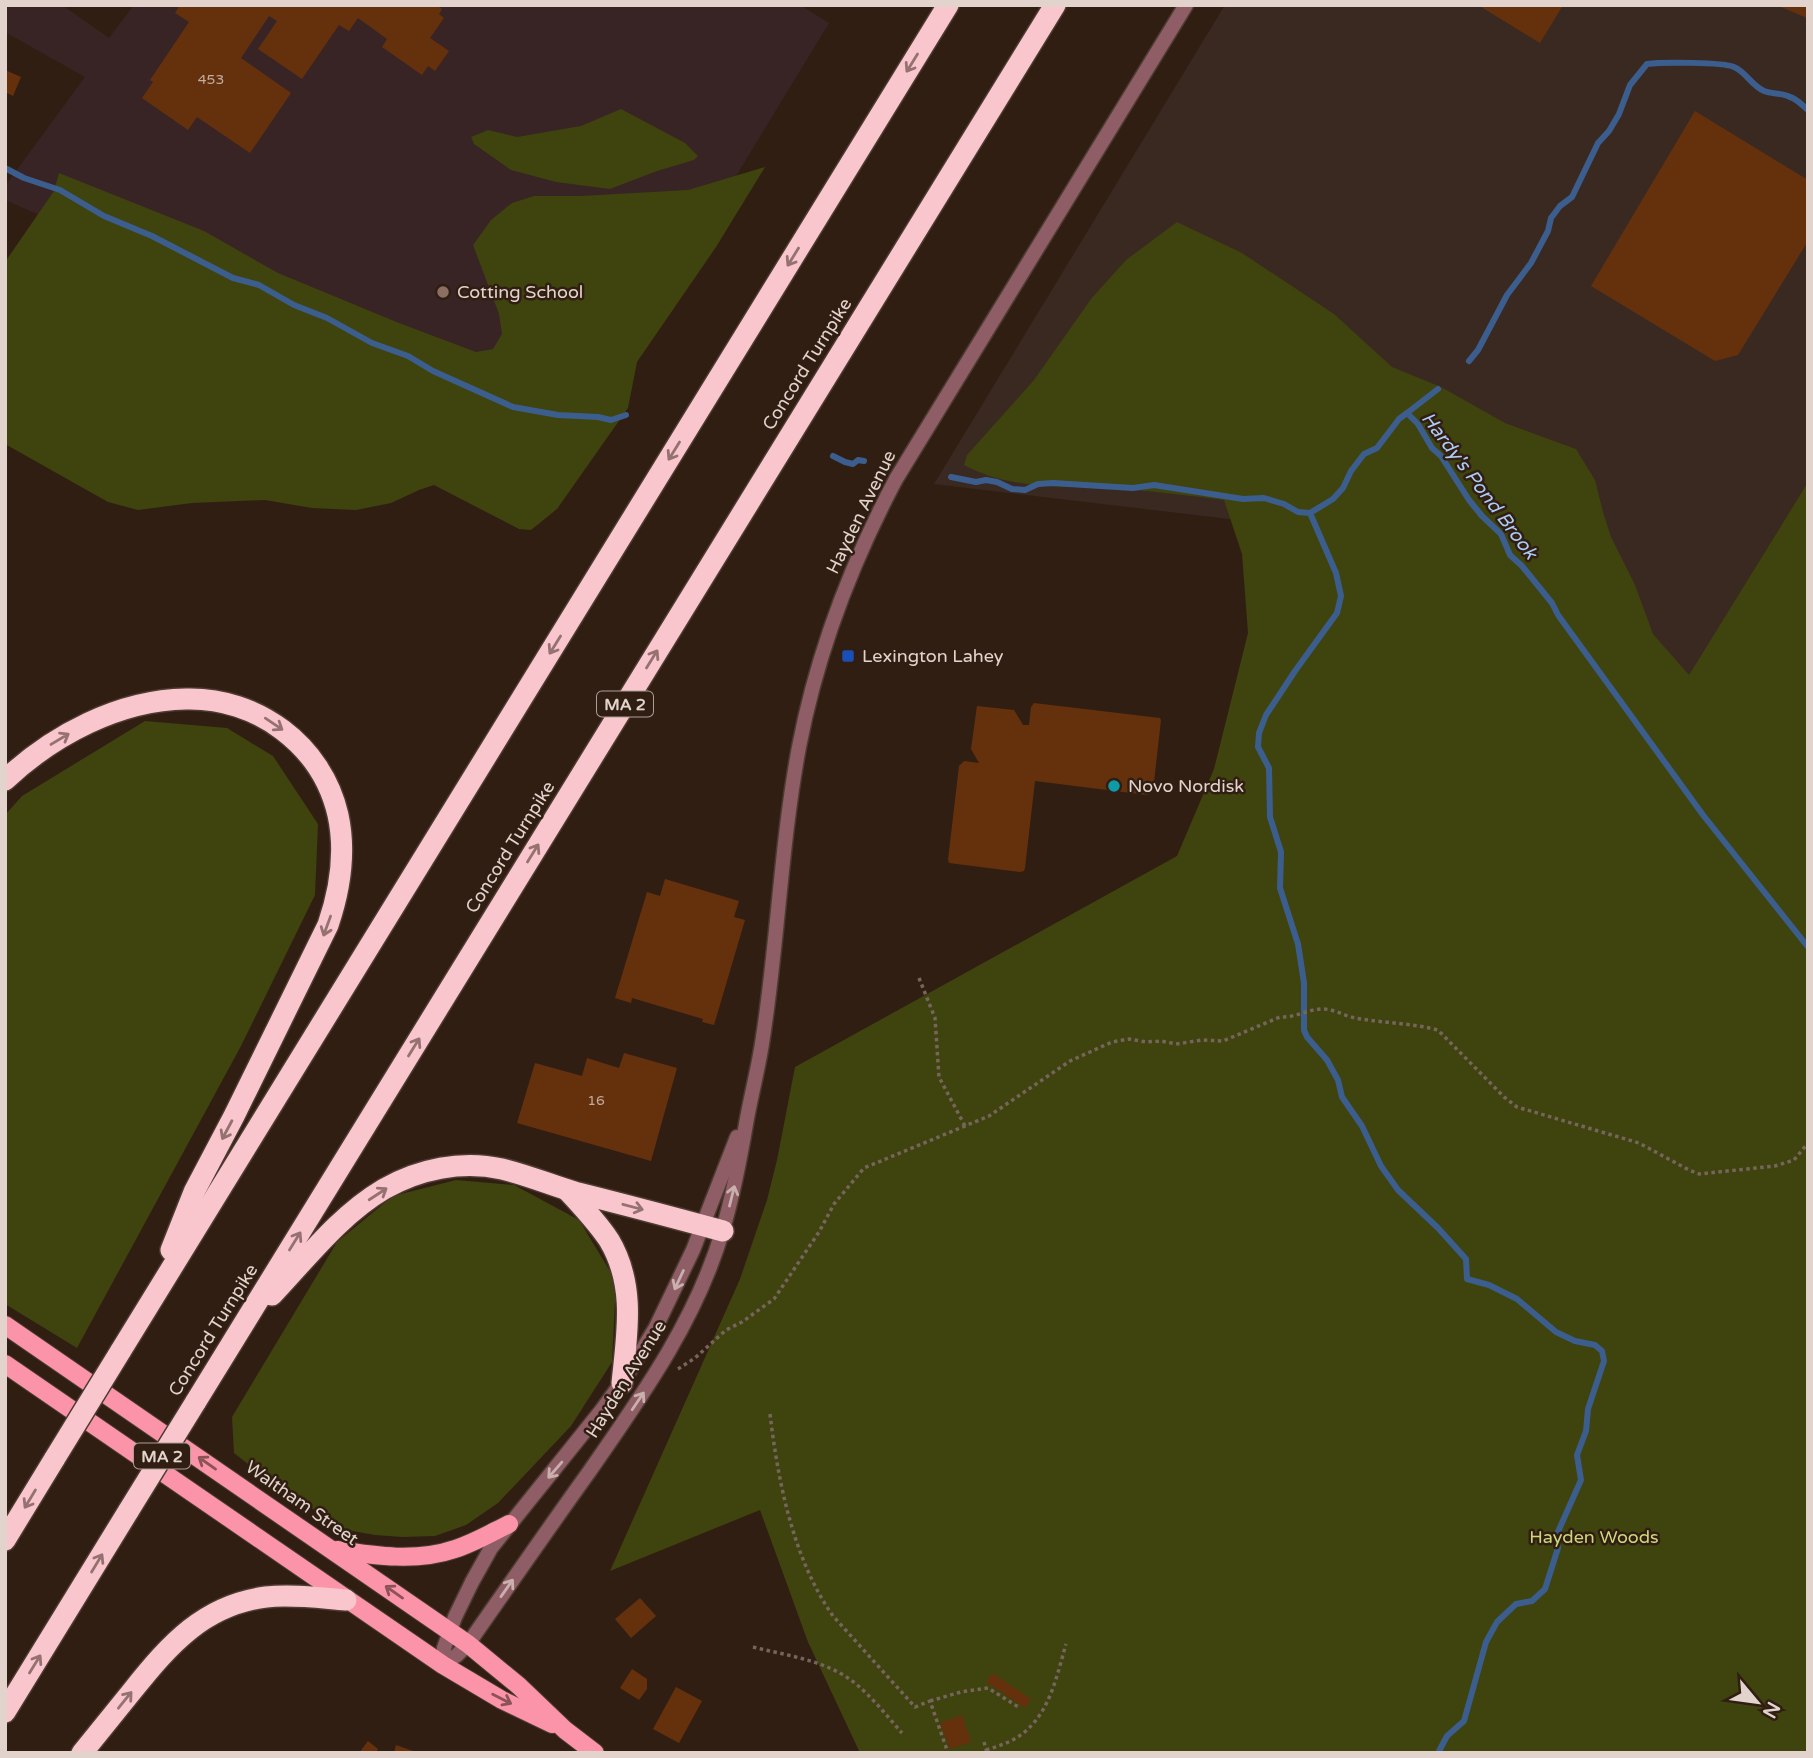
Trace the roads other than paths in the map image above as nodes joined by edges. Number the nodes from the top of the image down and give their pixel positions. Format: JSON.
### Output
{"nodes":[{"id":1,"x":948,"y":5,"type":"edge"},
{"id":2,"x":1055,"y":5,"type":"edge"},
{"id":3,"x":1186,"y":5,"type":"edge"},
{"id":4,"x":5,"y":780,"type":"edge"},
{"id":5,"x":567,"y":1190,"type":"junction"},
{"id":6,"x":713,"y":1228,"type":"junction"},
{"id":7,"x":152,"y":1301,"type":"junction"},
{"id":8,"x":5,"y":1325,"type":"edge"},
{"id":9,"x":242,"y":1327,"type":"junction"},
{"id":10,"x":5,"y":1364,"type":"edge"},
{"id":11,"x":622,"y":1383,"type":"junction"},
{"id":12,"x":509,"y":1524,"type":"junction"},
{"id":13,"x":5,"y":1539,"type":"edge"},
{"id":14,"x":332,"y":1550,"type":"junction"},
{"id":15,"x":346,"y":1600,"type":"junction"},
{"id":16,"x":450,"y":1631,"type":"junction"},
{"id":17,"x":468,"y":1644,"type":"junction"},
{"id":18,"x":443,"y":1665,"type":"junction"},
{"id":19,"x":5,"y":1712,"type":"edge"},
{"id":20,"x":565,"y":1730,"type":"junction"},
{"id":21,"x":82,"y":1753,"type":"edge"},
{"id":22,"x":595,"y":1753,"type":"edge"}],
"edges":[{"from":1,"to":7,"type":"highway","one_way":true},
{"from":9,"to":2,"type":"highway","name":"Concord Turnpike","number":"MA 2","one_way":true},
{"from":3,"to":6,"type":"street","name":"Hayden Avenue"},
{"from":4,"to":7,"type":"highway","one_way":true},
{"from":5,"to":6,"type":"highway","one_way":true},
{"from":9,"to":5,"type":"highway","one_way":true},
{"from":5,"to":11,"type":"highway"},
{"from":6,"to":11,"type":"street","name":"Hayden Avenue","one_way":true},
{"from":17,"to":6,"type":"street","name":"Hayden Avenue","one_way":true},
{"from":7,"to":13,"type":"highway","one_way":true,"bridge":true},
{"from":14,"to":8,"type":"main road","name":"Waltham Street","one_way":true},
{"from":19,"to":9,"type":"highway","name":"Concord Turnpike","number":"MA 2","one_way":true,"bridge":true},
{"from":10,"to":15,"type":"main road","name":"Waltham Street"},
{"from":11,"to":12,"type":"street","name":"Hayden Avenue","one_way":true},
{"from":12,"to":14,"type":"main road"},
{"from":12,"to":16,"type":"street","name":"Hayden Avenue"},
{"from":16,"to":14,"type":"main road","name":"Waltham Street","one_way":true},
{"from":15,"to":18,"type":"main road","name":"Waltham Street"},
{"from":21,"to":15,"type":"highway","one_way":true},
{"from":16,"to":17,"type":"main road","name":"Waltham Street"},
{"from":16,"to":18,"type":"street","name":"Hayden Avenue"},
{"from":17,"to":18,"type":"street","name":"Hayden Avenue"},
{"from":17,"to":20,"type":"main road","name":"Waltham Street"},
{"from":18,"to":20,"type":"main road","name":"Waltham Street","one_way":true},
{"from":20,"to":22,"type":"main road","name":"Waltham Street"}]}
